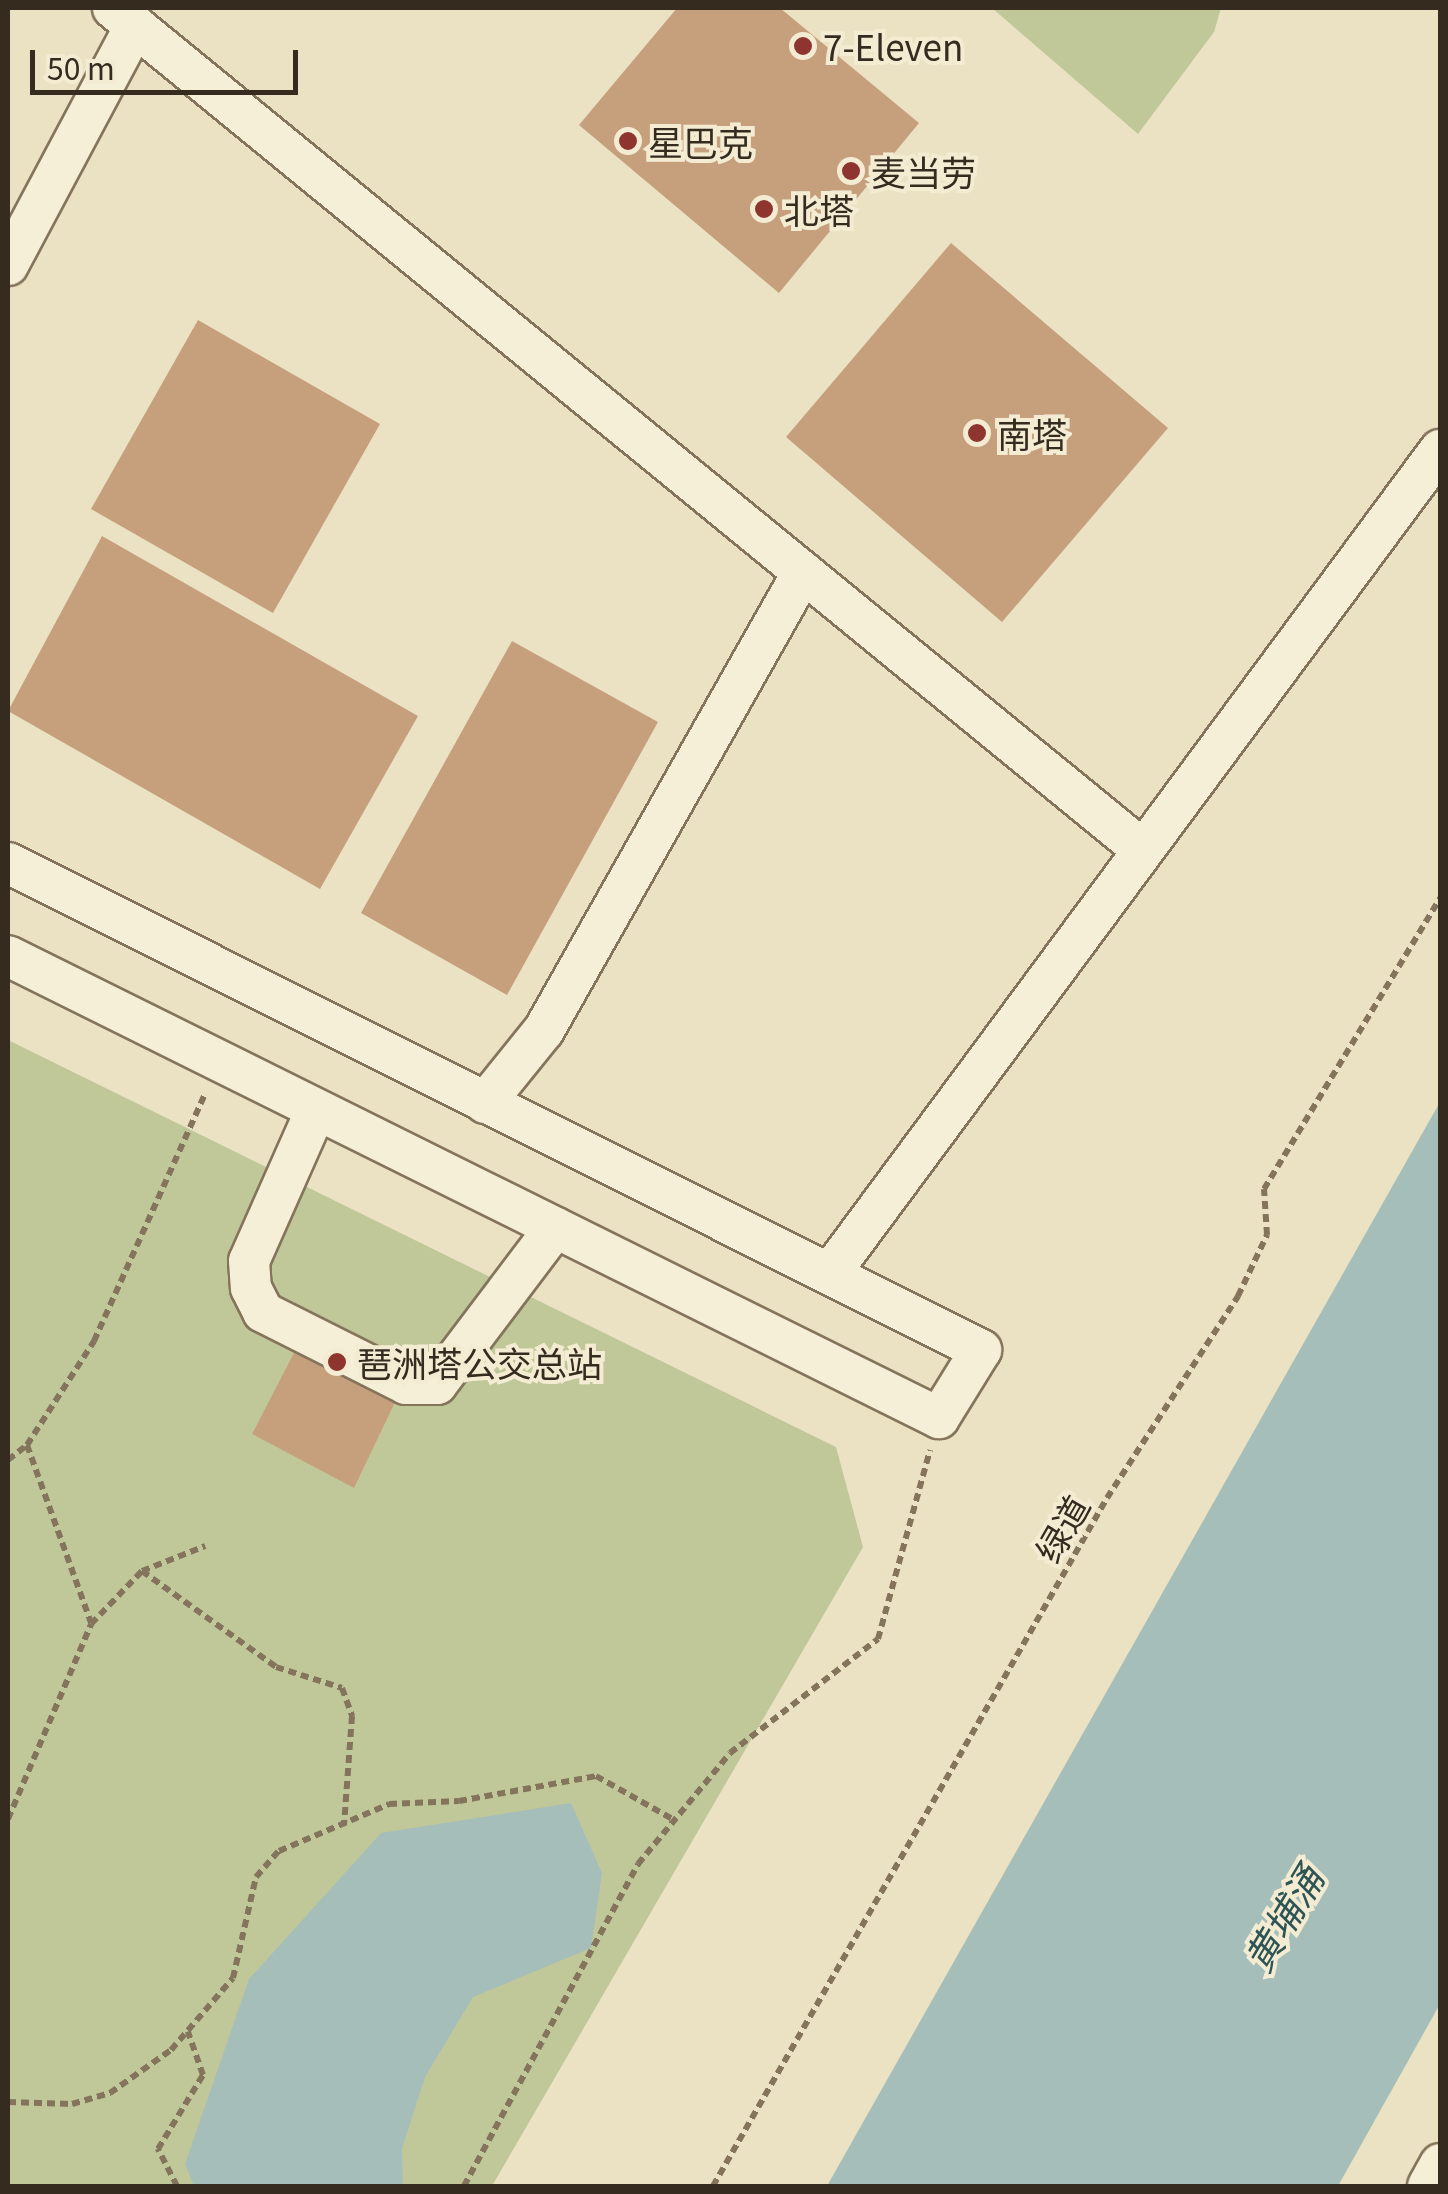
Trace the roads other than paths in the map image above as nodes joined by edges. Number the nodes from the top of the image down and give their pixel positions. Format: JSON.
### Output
{"nodes":[{"id":1,"x":124,"y":17,"type":"edge"},
{"id":2,"x":8,"y":265,"type":"edge"},
{"id":3,"x":1440,"y":450,"type":"edge"},
{"id":4,"x":803,"y":572,"type":"junction"},
{"id":5,"x":1139,"y":848,"type":"junction"},
{"id":6,"x":8,"y":863,"type":"edge"},
{"id":7,"x":8,"y":956,"type":"edge"},
{"id":8,"x":485,"y":1103,"type":"junction"},
{"id":9,"x":316,"y":1110,"type":"junction"},
{"id":10,"x":555,"y":1228,"type":"junction"},
{"id":11,"x":831,"y":1272,"type":"junction"},
{"id":12,"x":1440,"y":2164,"type":"edge"},
{"id":13,"x":1428,"y":2186,"type":"edge"}],
"edges":[{"from":1,"to":2,"type":"street"},
{"from":1,"to":4,"type":"street"},
{"from":3,"to":5,"type":"street"},
{"from":4,"to":5,"type":"street"},
{"from":4,"to":8,"type":"street"},
{"from":5,"to":11,"type":"street"},
{"from":6,"to":8,"type":"street"},
{"from":7,"to":9,"type":"street"},
{"from":8,"to":11,"type":"street"},
{"from":9,"to":10,"type":"street"},
{"from":9,"to":10,"type":"street"},
{"from":10,"to":11,"type":"street"},
{"from":12,"to":13,"type":"street"}]}
